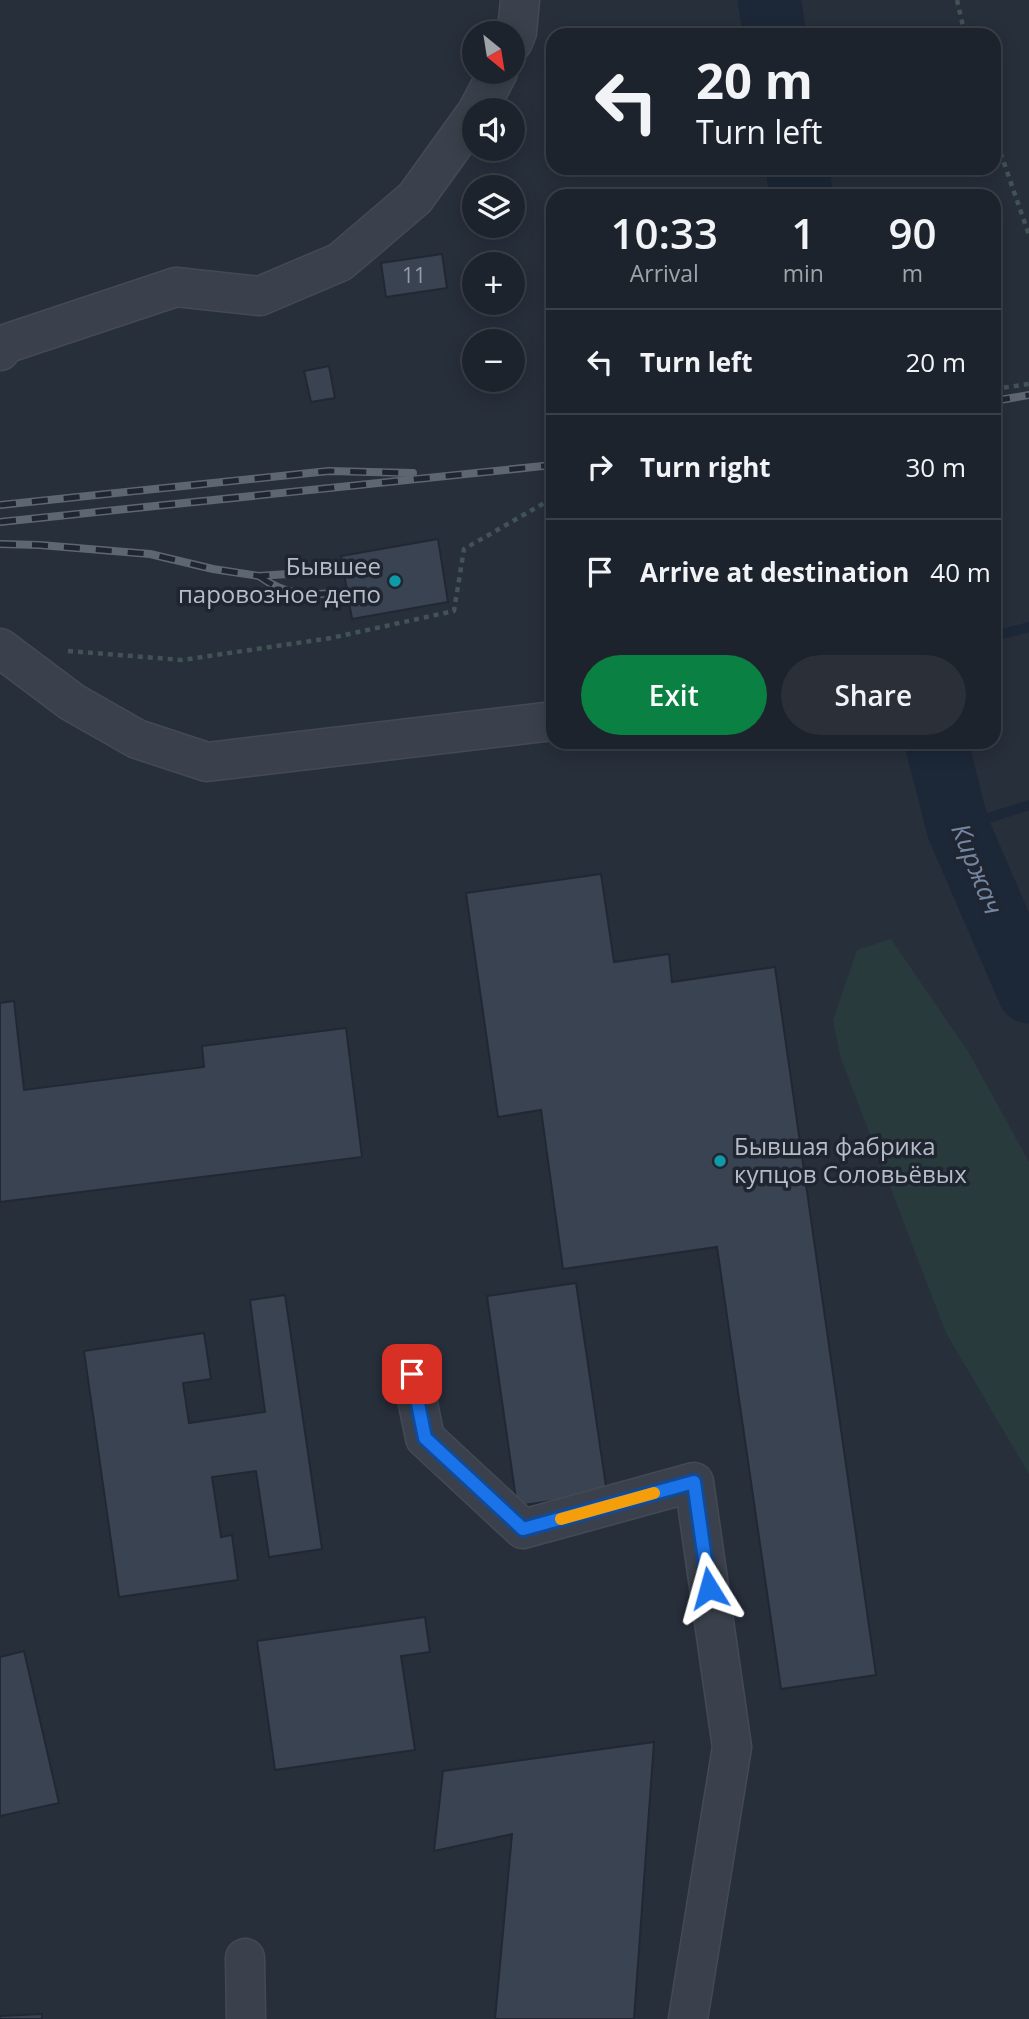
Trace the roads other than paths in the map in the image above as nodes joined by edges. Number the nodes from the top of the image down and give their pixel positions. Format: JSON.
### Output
{"nodes":[{"id":1,"x":520,"y":0,"type":"edge"},
{"id":2,"x":518,"y":21,"type":"edge"},
{"id":3,"x":462,"y":133,"type":"edge"},
{"id":4,"x":2,"y":338,"type":"edge"},
{"id":5,"x":0,"y":648,"type":"edge"},
{"id":6,"x":546,"y":722,"type":"edge"},
{"id":7,"x":412,"y":1374,"type":"dead end"},
{"id":8,"x":245,"y":1958,"type":"dead end"},
{"id":9,"x":246,"y":2019,"type":"edge"},
{"id":10,"x":688,"y":2019,"type":"edge"}],
"edges":[{"from":1,"to":2,"type":"lane"},
{"from":3,"to":4,"type":"lane"},
{"from":5,"to":6,"type":"lane"},
{"from":7,"to":10,"type":"lane"},
{"from":8,"to":9,"type":"lane"}]}
